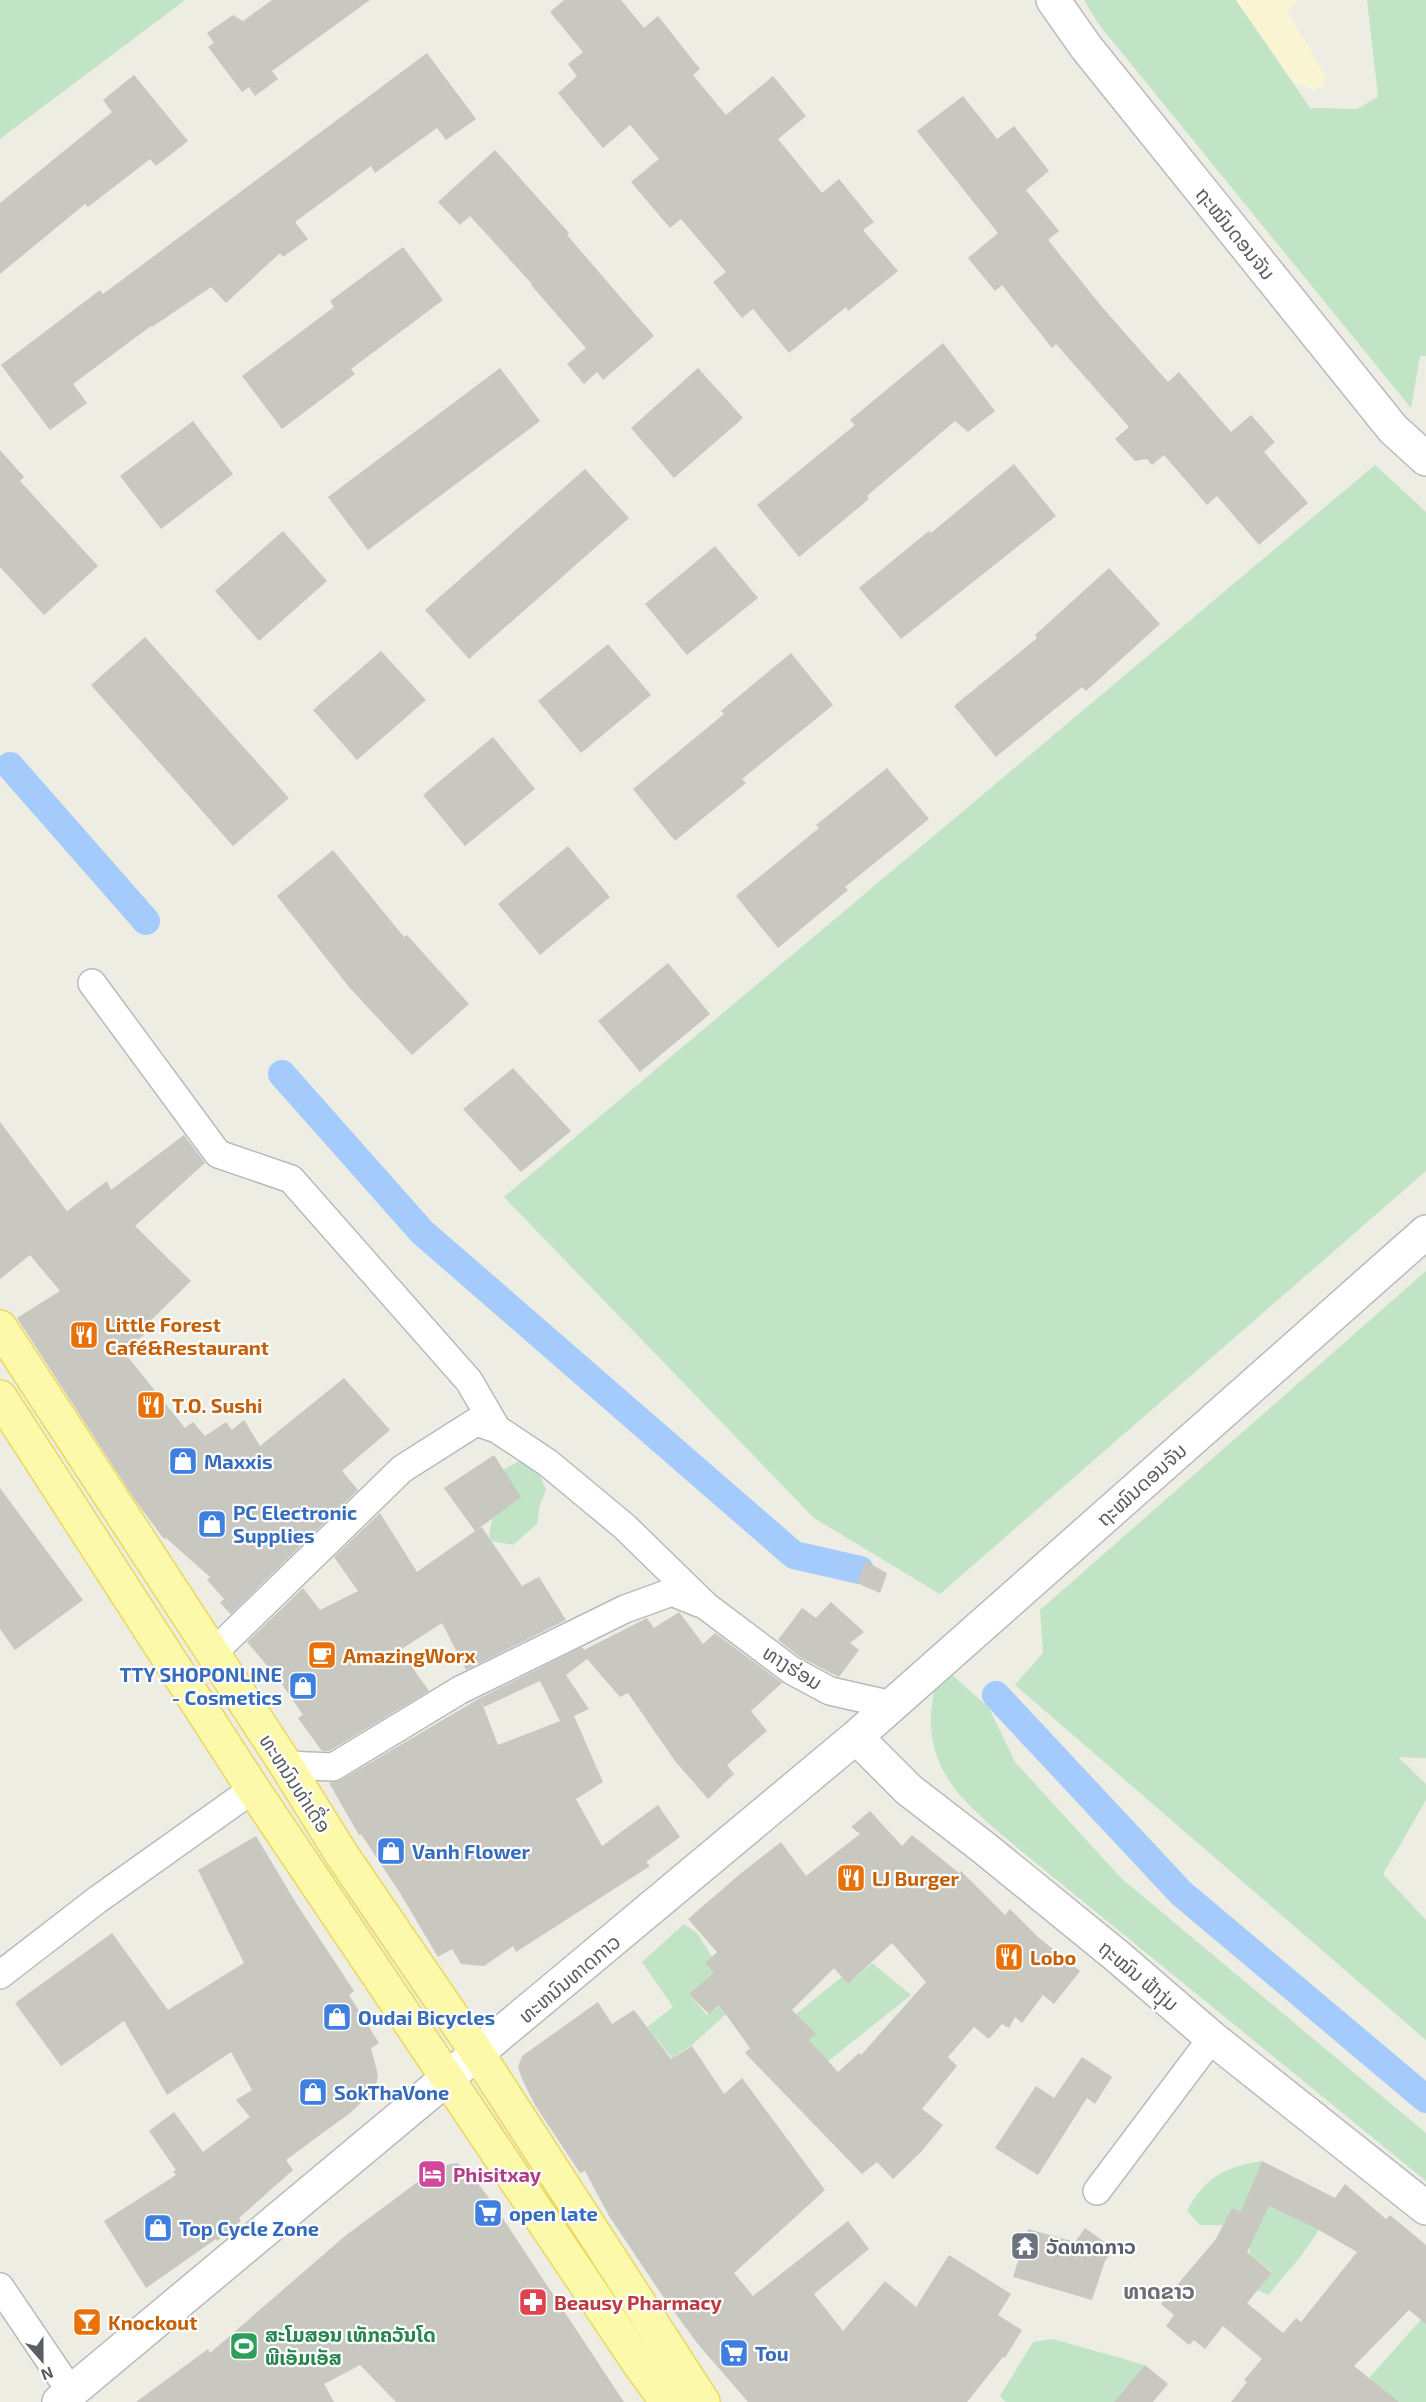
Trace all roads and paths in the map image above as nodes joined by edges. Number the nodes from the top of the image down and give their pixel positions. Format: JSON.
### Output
{"nodes":[{"id":1,"x":1053,"y":0,"type":"edge"},
{"id":2,"x":1426,"y":459,"type":"edge"},
{"id":3,"x":92,"y":983,"type":"dead end"},
{"id":4,"x":1426,"y":1232,"type":"edge"},
{"id":5,"x":0,"y":1327,"type":"edge"},
{"id":6,"x":0,"y":1397,"type":"edge"},
{"id":7,"x":497,"y":1429,"type":"junction"},
{"id":8,"x":706,"y":1606,"type":"junction"},
{"id":9,"x":212,"y":1654,"type":"junction"},
{"id":10,"x":892,"y":1705,"type":"junction"},
{"id":11,"x":856,"y":1737,"type":"junction"},
{"id":12,"x":286,"y":1766,"type":"junction"},
{"id":13,"x":253,"y":1789,"type":"junction"},
{"id":14,"x":0,"y":1975,"type":"edge"},
{"id":15,"x":1212,"y":2038,"type":"junction"},
{"id":16,"x":478,"y":2054,"type":"junction"},
{"id":17,"x":448,"y":2077,"type":"junction"},
{"id":18,"x":1097,"y":2191,"type":"dead end"},
{"id":19,"x":1426,"y":2208,"type":"edge"},
{"id":20,"x":0,"y":2287,"type":"edge"},
{"id":21,"x":65,"y":2397,"type":"edge"},
{"id":22,"x":667,"y":2402,"type":"edge"},
{"id":23,"x":703,"y":2402,"type":"edge"}],
"edges":[{"from":1,"to":2,"type":"street","name":"ຖະໝົນດອນຈັນ"},
{"from":3,"to":7,"type":"street"},
{"from":4,"to":10,"type":"street","name":"ຖະໝົນດອນຈັນ"},
{"from":5,"to":9,"type":"main road","name":"ທະຫນົນທ່າເດື່ອ"},
{"from":6,"to":13,"type":"main road","name":"ທະຫນົນທ່າເດື່ອ"},
{"from":7,"to":8,"type":"street"},
{"from":7,"to":9,"type":"street"},
{"from":8,"to":10,"type":"street","name":"ທາງຮ່ອມ"},
{"from":8,"to":12,"type":"street"},
{"from":9,"to":12,"type":"main road","name":"ທະຫນົນທ່າເດື່ອ"},
{"from":10,"to":11,"type":"street","name":"ຖະໝົນດອນຈັນ"},
{"from":11,"to":15,"type":"street","name":"ຖະໝົນ ຟ້າງຸ່ມ"},
{"from":11,"to":16,"type":"street","name":"ທະຫນົນທາດກາວ"},
{"from":12,"to":16,"type":"main road","name":"ທະຫນົນທ່າເດື່ອ"},
{"from":13,"to":14,"type":"street"},
{"from":13,"to":17,"type":"main road","name":"ທະຫນົນທ່າເດື່ອ"},
{"from":15,"to":18,"type":"street"},
{"from":15,"to":19,"type":"street","name":"ຖະໝົນ ຟ້າງຸ່ມ"},
{"from":16,"to":17,"type":"street","name":"ທະຫນົນທາດກາວ"},
{"from":16,"to":23,"type":"main road","name":"ທະຫນົນທ່າເດື່ອ"},
{"from":17,"to":21,"type":"street","name":"ທະຫນົນທາດກາວ"},
{"from":17,"to":22,"type":"main road","name":"ທະຫນົນທ່າເດື່ອ"},
{"from":20,"to":21,"type":"street"}]}
